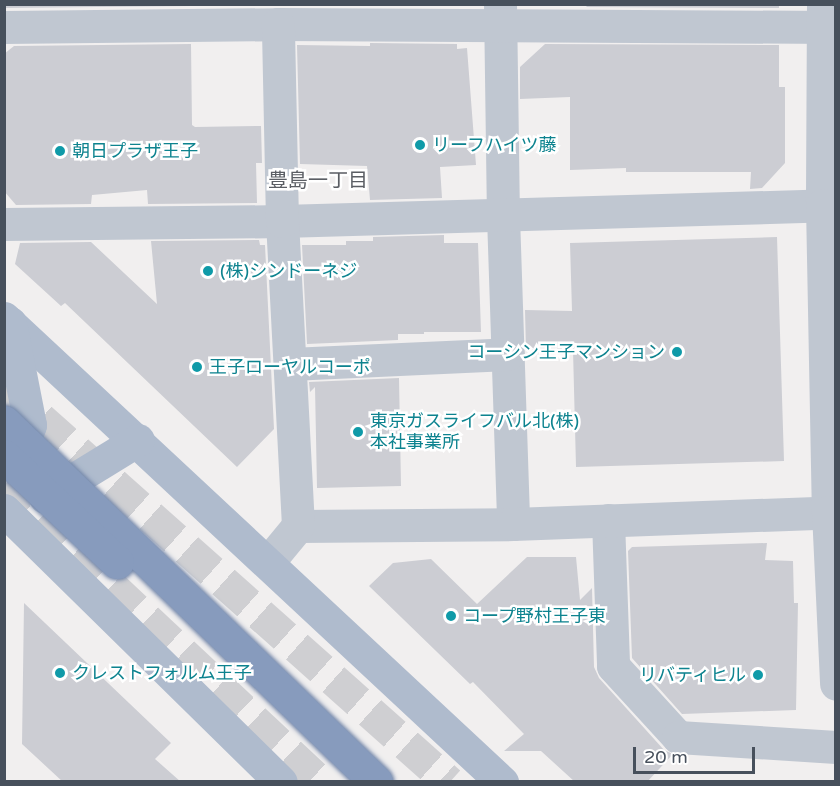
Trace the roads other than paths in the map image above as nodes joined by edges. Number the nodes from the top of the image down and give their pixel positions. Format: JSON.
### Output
{"nodes":[{"id":1,"x":500,"y":15,"type":"edge"},
{"id":2,"x":827,"y":19,"type":"edge"},
{"id":3,"x":278,"y":24,"type":"junction"},
{"id":4,"x":4,"y":27,"type":"edge"},
{"id":5,"x":829,"y":205,"type":"edge"},
{"id":6,"x":503,"y":216,"type":"junction"},
{"id":7,"x":282,"y":221,"type":"junction"},
{"id":8,"x":4,"y":224,"type":"edge"},
{"id":9,"x":8,"y":321,"type":"edge"},
{"id":10,"x":508,"y":354,"type":"junction"},
{"id":11,"x":290,"y":364,"type":"junction"},
{"id":12,"x":4,"y":422,"type":"edge"},
{"id":13,"x":138,"y":440,"type":"junction"},
{"id":14,"x":4,"y":456,"type":"edge"},
{"id":15,"x":4,"y":461,"type":"edge"},
{"id":16,"x":832,"y":512,"type":"edge"},
{"id":17,"x":7,"y":518,"type":"edge"},
{"id":18,"x":608,"y":520,"type":"junction"},
{"id":19,"x":513,"y":524,"type":"junction"},
{"id":20,"x":298,"y":526,"type":"junction"},
{"id":21,"x":268,"y":561,"type":"junction"},
{"id":22,"x":836,"y":684,"type":"edge"},
{"id":23,"x":836,"y":747,"type":"edge"},
{"id":24,"x":281,"y":782,"type":"edge"},
{"id":25,"x":349,"y":782,"type":"edge"},
{"id":26,"x":376,"y":782,"type":"edge"},
{"id":27,"x":502,"y":782,"type":"edge"}],
"edges":[{"from":1,"to":2,"type":"street"},
{"from":1,"to":3,"type":"street"},
{"from":1,"to":6,"type":"street"},
{"from":2,"to":5,"type":"street"},
{"from":3,"to":4,"type":"street"},
{"from":3,"to":7,"type":"street"},
{"from":5,"to":6,"type":"street"},
{"from":5,"to":16,"type":"street"},
{"from":6,"to":7,"type":"street"},
{"from":6,"to":10,"type":"street"},
{"from":7,"to":8,"type":"street"},
{"from":7,"to":11,"type":"street"},
{"from":9,"to":13,"type":"main road"},
{"from":9,"to":15,"type":"main road"},
{"from":10,"to":11,"type":"street"},
{"from":10,"to":19,"type":"street"},
{"from":11,"to":20,"type":"street"},
{"from":12,"to":26,"type":"highway","bridge":true},
{"from":13,"to":17,"type":"main road"},
{"from":13,"to":21,"type":"main road"},
{"from":14,"to":25,"type":"highway","bridge":true},
{"from":16,"to":18,"type":"street"},
{"from":16,"to":22,"type":"street"},
{"from":17,"to":24,"type":"main road"},
{"from":18,"to":19,"type":"street"},
{"from":18,"to":23,"type":"street"},
{"from":19,"to":20,"type":"street"},
{"from":20,"to":21,"type":"street"},
{"from":21,"to":27,"type":"main road"}]}
